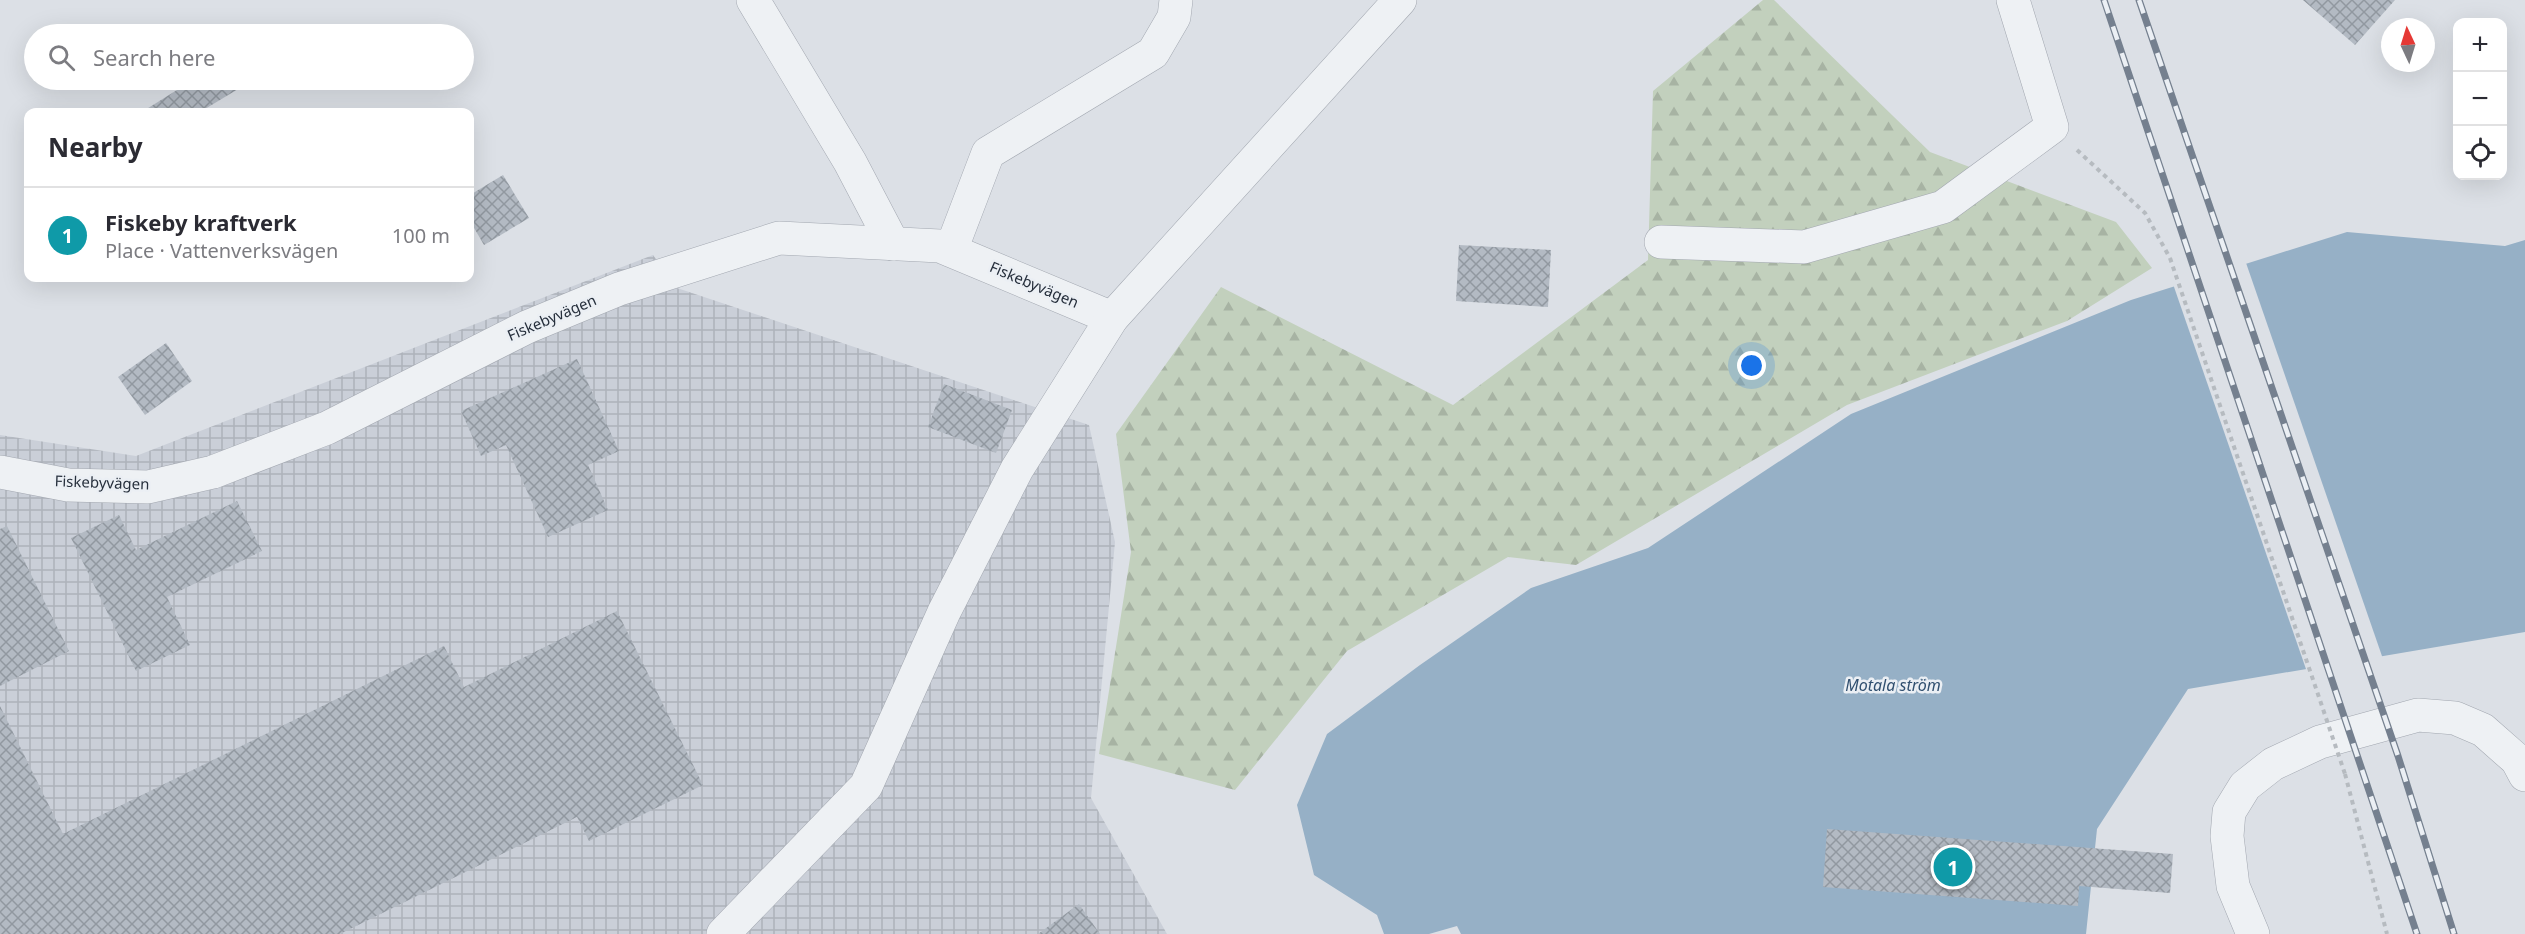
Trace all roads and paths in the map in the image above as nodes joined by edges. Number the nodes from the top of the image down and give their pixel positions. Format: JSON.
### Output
{"nodes":[{"id":1,"x":753,"y":0,"type":"edge"},
{"id":2,"x":1176,"y":0,"type":"edge"},
{"id":3,"x":1400,"y":0,"type":"edge"},
{"id":4,"x":2013,"y":0,"type":"edge"},
{"id":5,"x":2052,"y":127,"type":"junction"},
{"id":6,"x":1660,"y":242,"type":"dead end"},
{"id":7,"x":893,"y":244,"type":"junction"},
{"id":8,"x":951,"y":250,"type":"junction"},
{"id":9,"x":1112,"y":318,"type":"junction"},
{"id":10,"x":0,"y":472,"type":"edge"},
{"id":11,"x":2525,"y":776,"type":"edge"},
{"id":12,"x":723,"y":934,"type":"edge"},
{"id":13,"x":2253,"y":934,"type":"edge"},
{"id":14,"x":2387,"y":934,"type":"edge"}],
"edges":[{"from":1,"to":7,"type":"street"},
{"from":2,"to":8,"type":"street"},
{"from":3,"to":9,"type":"street"},
{"from":4,"to":5,"type":"street"},
{"from":5,"to":6,"type":"street"},
{"from":5,"to":14,"type":"path","bridge":true},
{"from":7,"to":8,"type":"street","name":"Fiskebyvägen"},
{"from":7,"to":10,"type":"street","name":"Fiskebyvägen"},
{"from":8,"to":9,"type":"street","name":"Fiskebyvägen"},
{"from":9,"to":12,"type":"street"},
{"from":11,"to":13,"type":"street"}]}
